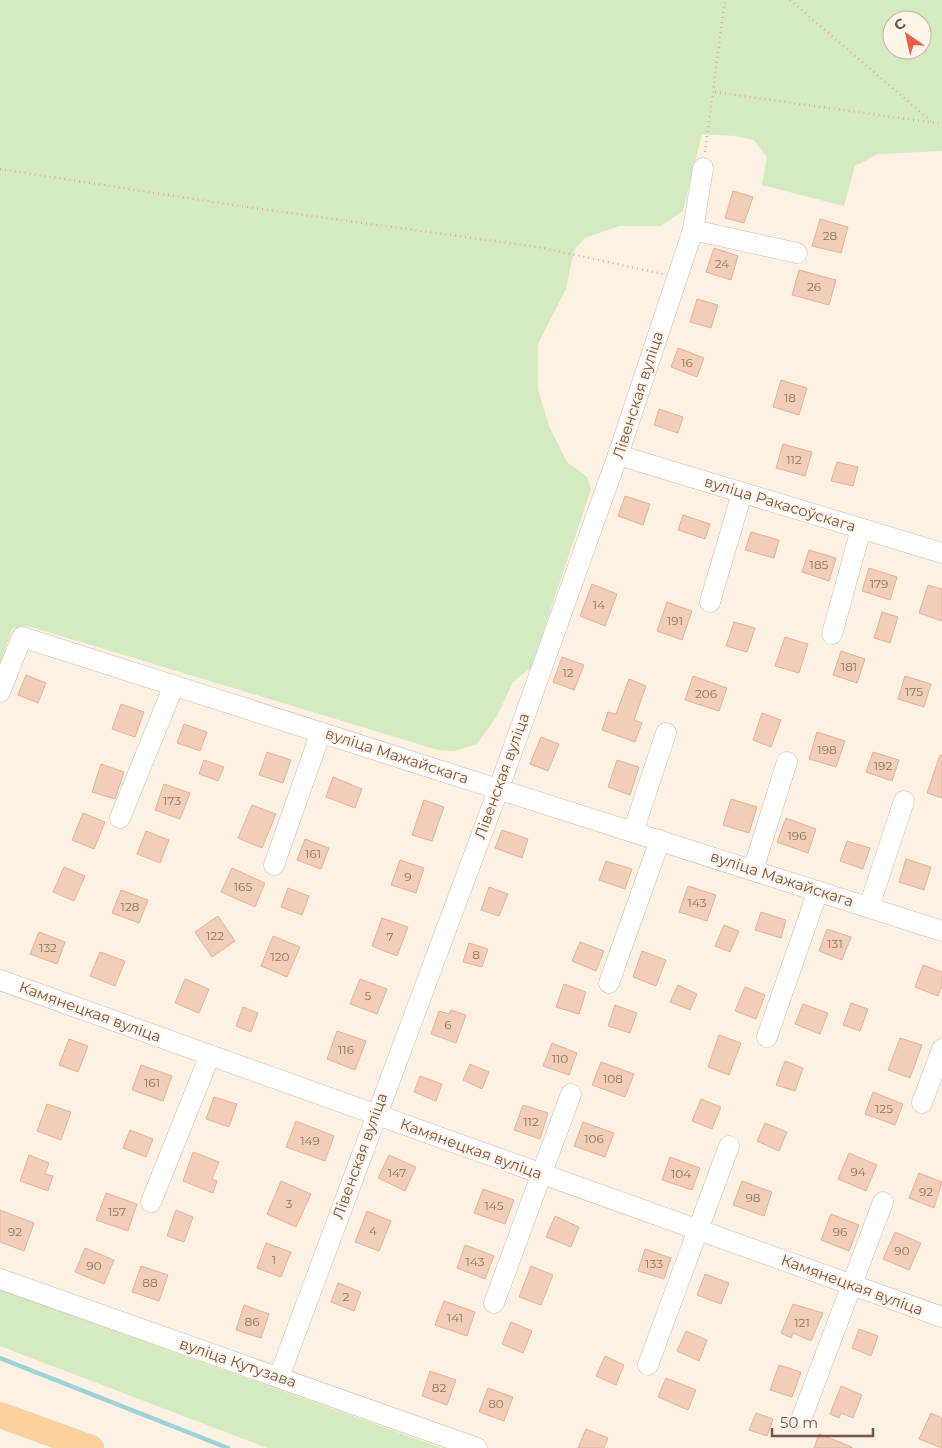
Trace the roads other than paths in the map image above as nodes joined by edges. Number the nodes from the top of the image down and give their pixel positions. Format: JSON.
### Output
{"nodes":[{"id":1,"x":703,"y":168,"type":"road end"},
{"id":2,"x":693,"y":230,"type":"junction"},
{"id":3,"x":797,"y":253,"type":"dead end"},
{"id":4,"x":618,"y":455,"type":"junction"},
{"id":5,"x":742,"y":493,"type":"junction"},
{"id":6,"x":861,"y":529,"type":"junction"},
{"id":7,"x":942,"y":553,"type":"edge"},
{"id":8,"x":710,"y":602,"type":"dead end"},
{"id":9,"x":832,"y":634,"type":"dead end"},
{"id":10,"x":174,"y":685,"type":"junction"},
{"id":11,"x":0,"y":692,"type":"edge"},
{"id":12,"x":321,"y":732,"type":"junction"},
{"id":13,"x":666,"y":733,"type":"dead end"},
{"id":14,"x":787,"y":762,"type":"dead end"},
{"id":15,"x":499,"y":788,"type":"junction"},
{"id":16,"x":904,"y":801,"type":"dead end"},
{"id":17,"x":120,"y":818,"type":"dead end"},
{"id":18,"x":633,"y":832,"type":"junction"},
{"id":19,"x":660,"y":840,"type":"junction"},
{"id":20,"x":274,"y":865,"type":"dead end"},
{"id":21,"x":753,"y":870,"type":"junction"},
{"id":22,"x":818,"y":891,"type":"junction"},
{"id":23,"x":869,"y":907,"type":"junction"},
{"id":24,"x":942,"y":931,"type":"edge"},
{"id":25,"x":0,"y":980,"type":"edge"},
{"id":26,"x":609,"y":983,"type":"dead end"},
{"id":27,"x":767,"y":1037,"type":"dead end"},
{"id":28,"x":942,"y":1049,"type":"edge"},
{"id":29,"x":210,"y":1055,"type":"junction"},
{"id":30,"x":571,"y":1094,"type":"dead end"},
{"id":31,"x":922,"y":1103,"type":"dead end"},
{"id":32,"x":375,"y":1114,"type":"junction"},
{"id":33,"x":729,"y":1146,"type":"dead end"},
{"id":34,"x":543,"y":1175,"type":"junction"},
{"id":35,"x":152,"y":1202,"type":"dead end"},
{"id":36,"x":883,"y":1202,"type":"dead end"},
{"id":37,"x":698,"y":1230,"type":"junction"},
{"id":38,"x":0,"y":1279,"type":"edge"},
{"id":39,"x":852,"y":1285,"type":"junction"},
{"id":40,"x":494,"y":1304,"type":"dead end"},
{"id":41,"x":942,"y":1317,"type":"edge"},
{"id":42,"x":648,"y":1365,"type":"dead end"},
{"id":43,"x":279,"y":1377,"type":"junction"},
{"id":44,"x":0,"y":1415,"type":"edge"},
{"id":45,"x":802,"y":1417,"type":"dead end"},
{"id":46,"x":91,"y":1448,"type":"edge"},
{"id":47,"x":477,"y":1448,"type":"edge"}],
"edges":[{"from":1,"to":2,"type":"street","name":"Лівенская вуліца"},
{"from":2,"to":3,"type":"street"},
{"from":2,"to":4,"type":"street","name":"Лівенская вуліца"},
{"from":4,"to":5,"type":"street","name":"вуліца Ракасоўскага"},
{"from":4,"to":15,"type":"street","name":"Лівенская вуліца"},
{"from":5,"to":6,"type":"street","name":"вуліца Ракасоўскага"},
{"from":5,"to":8,"type":"street"},
{"from":6,"to":7,"type":"street","name":"вуліца Ракасоўскага"},
{"from":6,"to":9,"type":"street"},
{"from":10,"to":11,"type":"street","name":"вуліца Мажайскага"},
{"from":10,"to":12,"type":"street","name":"вуліца Мажайскага"},
{"from":10,"to":17,"type":"street"},
{"from":12,"to":15,"type":"street","name":"вуліца Мажайскага"},
{"from":12,"to":20,"type":"street"},
{"from":13,"to":18,"type":"street"},
{"from":14,"to":21,"type":"street"},
{"from":15,"to":18,"type":"street","name":"вуліца Мажайскага"},
{"from":15,"to":32,"type":"street","name":"Лівенская вуліца"},
{"from":16,"to":23,"type":"street"},
{"from":18,"to":19,"type":"street","name":"вуліца Мажайскага"},
{"from":19,"to":21,"type":"street","name":"вуліца Мажайскага"},
{"from":19,"to":26,"type":"street"},
{"from":21,"to":22,"type":"street","name":"вуліца Мажайскага"},
{"from":22,"to":23,"type":"street","name":"вуліца Мажайскага"},
{"from":22,"to":27,"type":"street"},
{"from":23,"to":24,"type":"street","name":"вуліца Мажайскага"},
{"from":25,"to":29,"type":"street","name":"Камянецкая вуліца"},
{"from":28,"to":31,"type":"street"},
{"from":29,"to":32,"type":"street","name":"Камянецкая вуліца"},
{"from":29,"to":35,"type":"street"},
{"from":30,"to":34,"type":"street"},
{"from":32,"to":34,"type":"street","name":"Камянецкая вуліца"},
{"from":32,"to":43,"type":"street","name":"Лівенская вуліца"},
{"from":33,"to":37,"type":"street"},
{"from":34,"to":37,"type":"street","name":"Камянецкая вуліца"},
{"from":34,"to":40,"type":"street"},
{"from":36,"to":39,"type":"street"},
{"from":37,"to":39,"type":"street","name":"Камянецкая вуліца"},
{"from":37,"to":42,"type":"street"},
{"from":38,"to":43,"type":"street","name":"вуліца Кутузава"},
{"from":39,"to":41,"type":"street","name":"Камянецкая вуліца"},
{"from":39,"to":45,"type":"street"},
{"from":43,"to":47,"type":"street","name":"вуліца Кутузава"},
{"from":44,"to":46,"type":"main road"}]}
